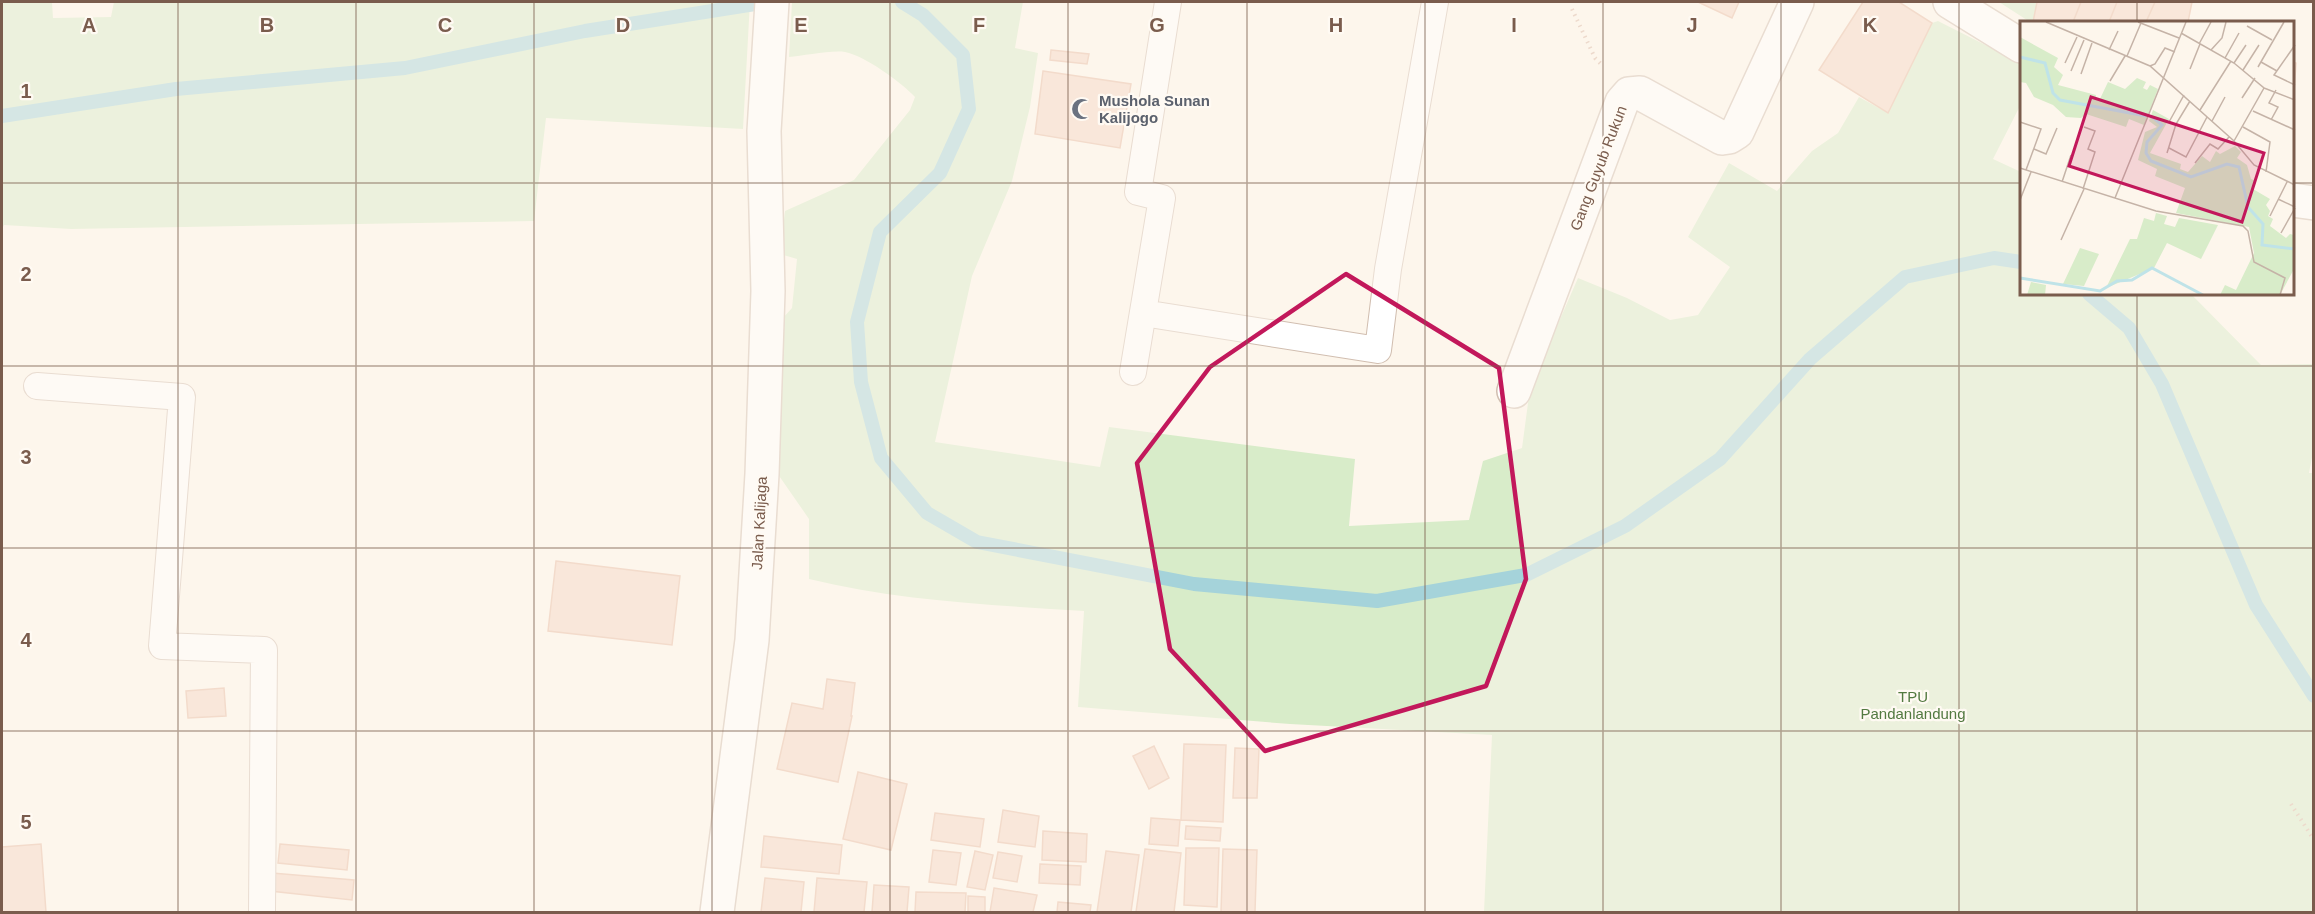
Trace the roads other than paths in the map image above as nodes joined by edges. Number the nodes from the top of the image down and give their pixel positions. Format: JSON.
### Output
{"nodes":[{"id":1,"x":772,"y":2,"type":"edge"},
{"id":2,"x":1168,"y":2,"type":"edge"},
{"id":3,"x":1435,"y":2,"type":"edge"},
{"id":4,"x":1797,"y":2,"type":"edge"},
{"id":5,"x":1950,"y":2,"type":"edge"},
{"id":6,"x":2020,"y":45,"type":"edge"},
{"id":7,"x":2294,"y":200,"type":"edge"},
{"id":8,"x":2313,"y":203,"type":"edge"},
{"id":9,"x":1143,"y":313,"type":"junction"},
{"id":10,"x":1133,"y":372,"type":"dead end"},
{"id":11,"x":37,"y":386,"type":"dead end"},
{"id":12,"x":1514,"y":391,"type":"dead end"},
{"id":13,"x":261,"y":912,"type":"edge"},
{"id":14,"x":717,"y":912,"type":"edge"}],
"edges":[{"from":1,"to":14,"type":"street","name":"Jalan Kalijaga"},
{"from":2,"to":9,"type":"lane"},
{"from":3,"to":9,"type":"lane"},
{"from":4,"to":12,"type":"street","name":"Gang Guyub Rukun"},
{"from":5,"to":6,"type":"street"},
{"from":7,"to":8,"type":"street"},
{"from":9,"to":10,"type":"lane"},
{"from":11,"to":13,"type":"lane"}]}
